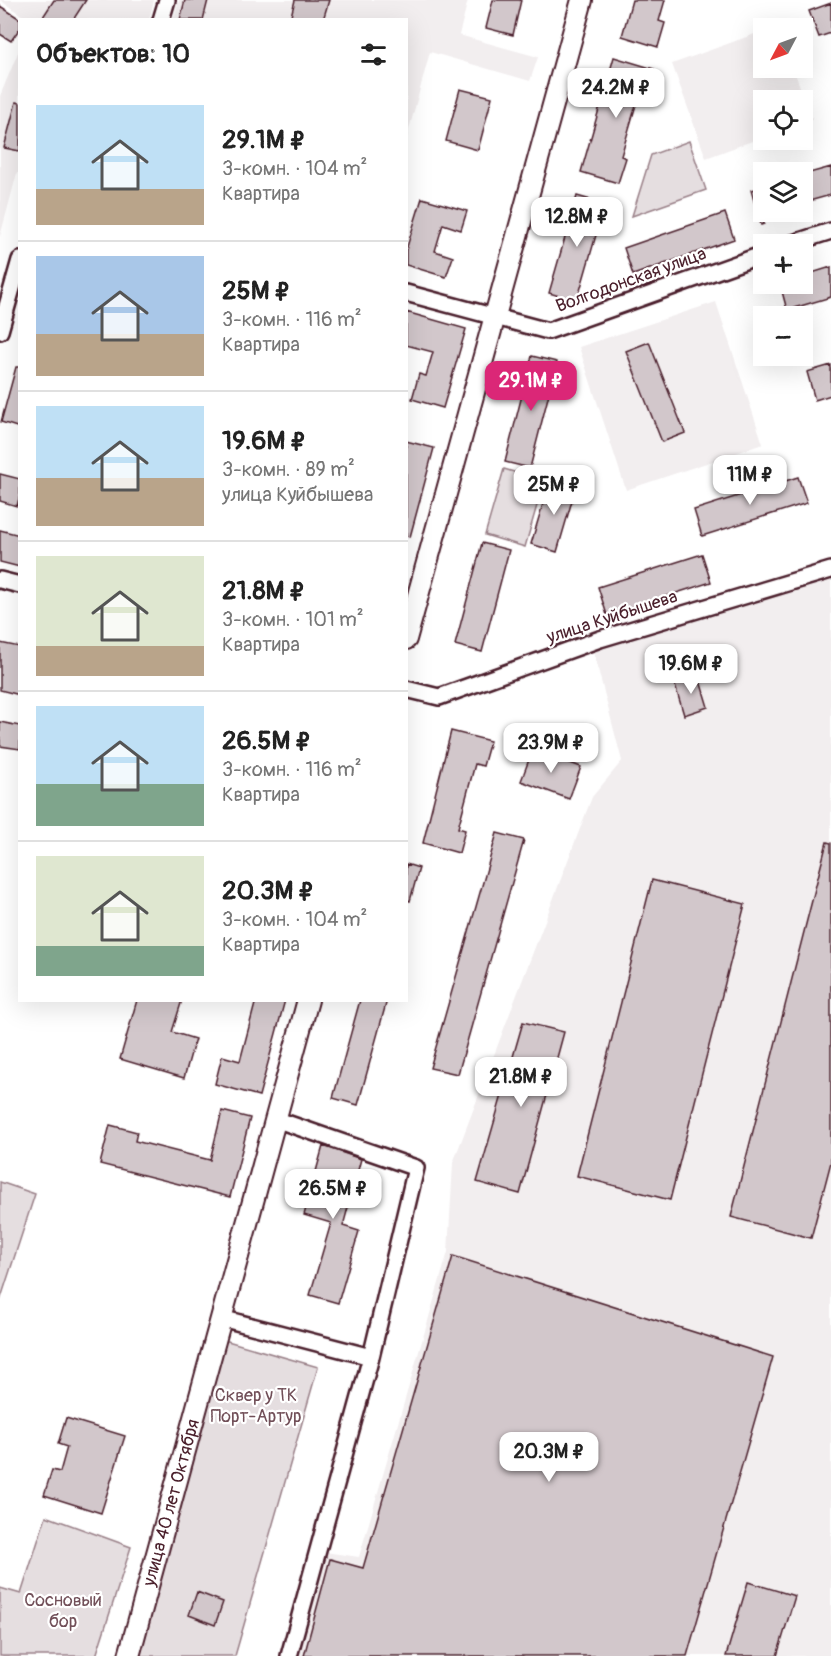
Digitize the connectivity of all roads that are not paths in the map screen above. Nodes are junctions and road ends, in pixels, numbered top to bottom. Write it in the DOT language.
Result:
graph roads {
  1 [pos="167,0"];
  2 [pos="582,0"];
  3 [pos="162,18"];
  4 [pos="831,231"];
  5 [pos="813,237"];
  6 [pos="753,258"];
  7 [pos="18,267"];
  8 [pos="408,294"];
  9 [pos="494,318"];
  10 [pos="0,331"];
  11 [pos="831,570"];
  12 [pos="0,580"];
  13 [pos="18,584"];
  14 [pos="408,632"];
  15 [pos="408,689"];
  16 [pos="307,1002"];
  17 [pos="275,1119"];
  18 [pos="221,1318"];
  19 [pos="371,1357"];
  20 [pos="129,1656"];
  21 [pos="289,1656"];
  1 -- 3 [label="street"];
  2 -- 9 [label="main road"];
  4 -- 5 [label="street"];
  6 -- 9 [label="street, Волгодонская улица"];
  7 -- 10 [label="street"];
  8 -- 9 [label="street, Волгодонская улица"];
  9 -- 14 [label="main road"];
  11 -- 15 [label="street, улица Куйбышева"];
  12 -- 13 [label="street"];
  16 -- 17 [label="main road, улица 40 лет Октября"];
  17 -- 18 [label="main road, улица 40 лет Октября"];
  17 -- 19 [label="street"];
  18 -- 19 [label="street"];
  18 -- 20 [label="main road, улица 40 лет Октября"];
  19 -- 21 [label="street"];
}
